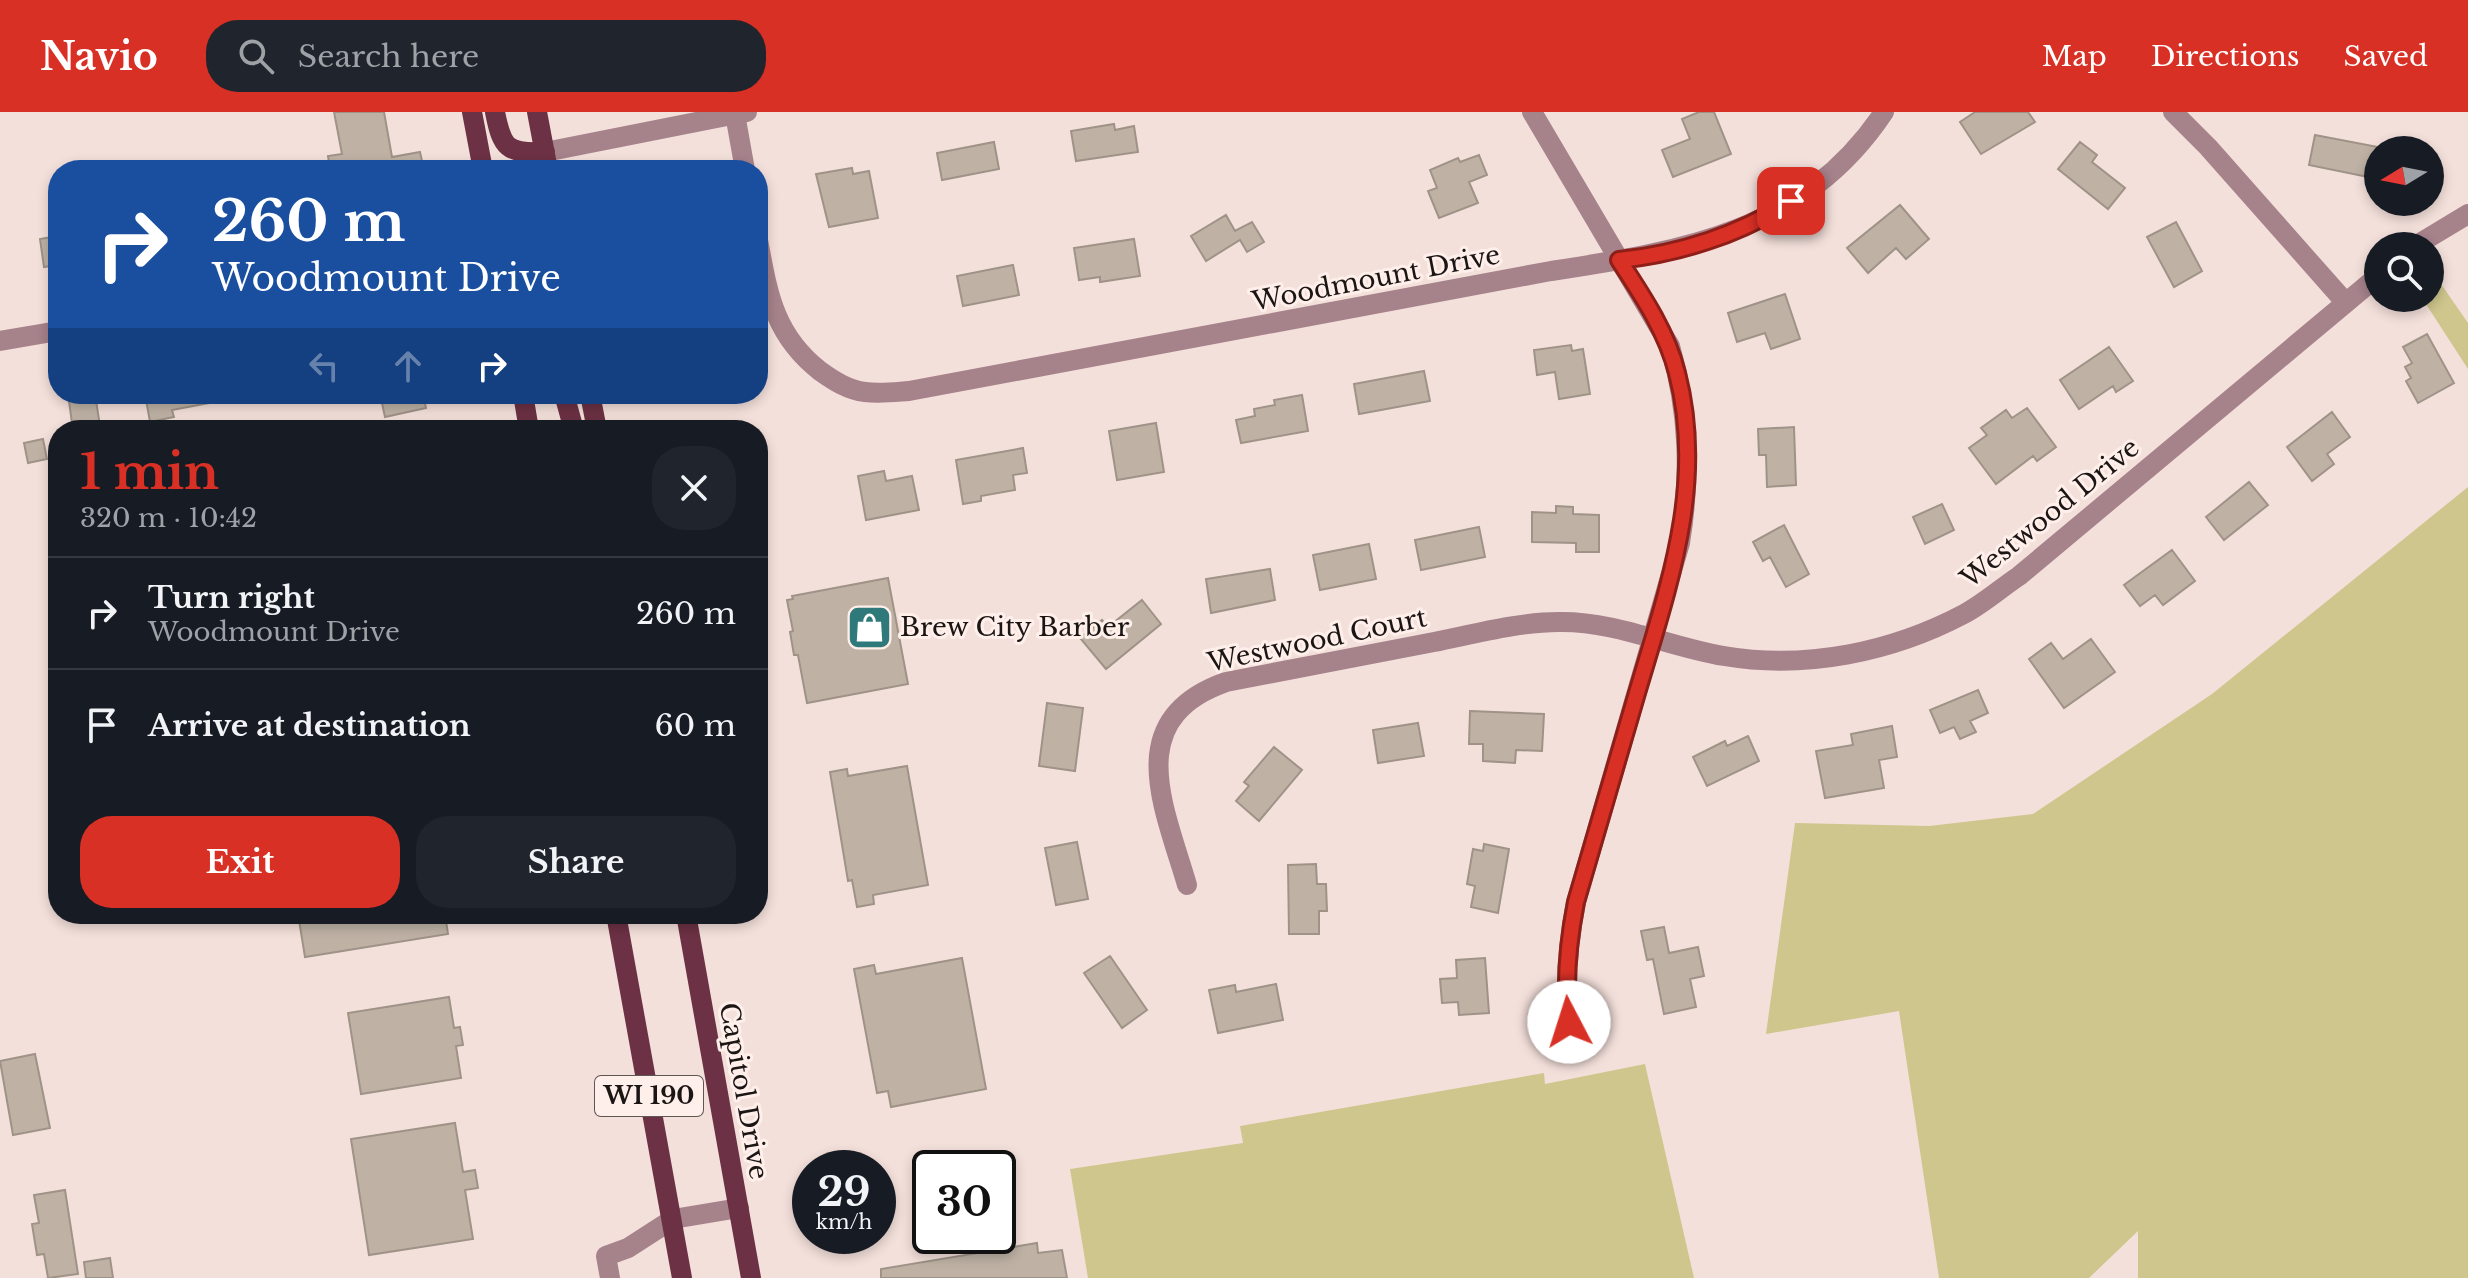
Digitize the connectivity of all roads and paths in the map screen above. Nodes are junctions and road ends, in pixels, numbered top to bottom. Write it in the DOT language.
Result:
graph roads {
  1 [pos="472,112"];
  2 [pos="495,112"];
  3 [pos="537,112"];
  4 [pos="1532,112"];
  5 [pos="1884,112"];
  6 [pos="2173,112"];
  7 [pos="741,113"];
  8 [pos="481,160"];
  9 [pos="544,160"];
  10 [pos="547,160"];
  11 [pos="551,160"];
  12 [pos="744,160"];
  13 [pos="2468,214"];
  14 [pos="2438,232"];
  15 [pos="1619,260"];
  16 [pos="2364,288"];
  17 [pos="768,292"];
  18 [pos="2346,303"];
  19 [pos="48,333"];
  20 [pos="0,341"];
  21 [pos="1653,638"];
  22 [pos="1187,885"];
  23 [pos="618,924"];
  24 [pos="688,924"];
  25 [pos="1569,1022"];
  26 [pos="739,1208"];
  27 [pos="673,1219"];
  28 [pos="610,1278"];
  29 [pos="682,1278"];
  30 [pos="751,1278"];
  1 -- 8 [label="main road"];
  2 -- 9 [label="main road"];
  3 -- 10 [label="main road"];
  4 -- 15 [label="street"];
  5 -- 15 [label="street, Woodmount Drive"];
  6 -- 18 [label="street"];
  7 -- 11 [label="street"];
  7 -- 12 [label="street"];
  13 -- 14 [label="street"];
  15 -- 17 [label="street, Woodmount Drive"];
  15 -- 21 [label="street"];
  16 -- 18 [label="street, Westwood Drive"];
  18 -- 21 [label="street, Westwood Drive"];
  19 -- 20 [label="street"];
  21 -- 22 [label="street, Westwood Court"];
  21 -- 25 [label="street"];
  23 -- 27 [label="main road, WI 190"];
  24 -- 26 [label="main road, Capitol Drive / WI 190"];
  26 -- 27 [label="street"];
  26 -- 30 [label="main road, Capitol Drive / WI 190"];
  27 -- 28 [label="street"];
  27 -- 29 [label="main road, WI 190"];
}
